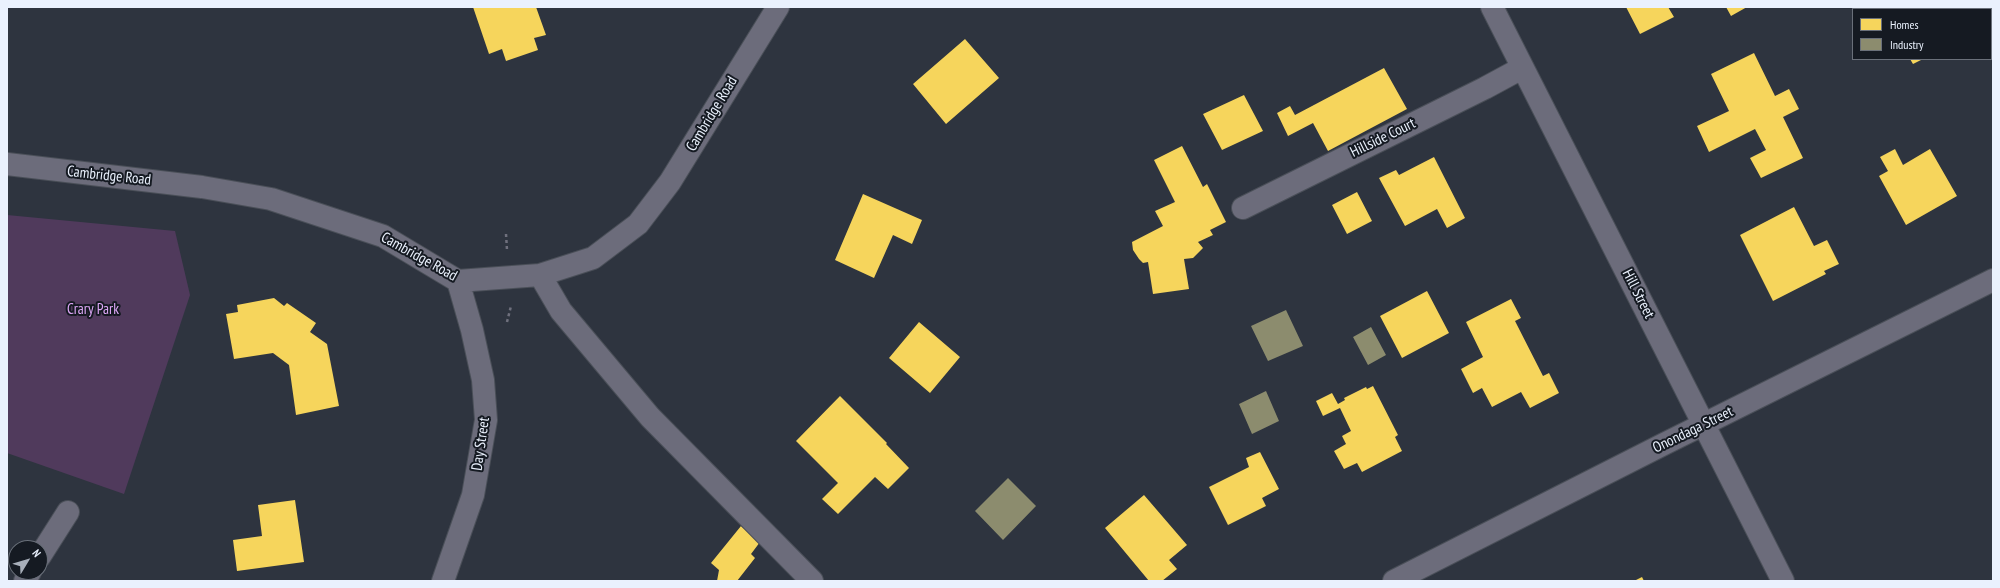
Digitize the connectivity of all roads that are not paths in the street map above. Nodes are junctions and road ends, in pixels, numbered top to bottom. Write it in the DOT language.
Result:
graph roads {
  1 [pos="778,7"];
  2 [pos="1492,7"];
  3 [pos="1522,68"];
  4 [pos="7,164"];
  5 [pos="1242,208"];
  6 [pos="540,275"];
  7 [pos="1993,280"];
  8 [pos="458,281"];
  9 [pos="1704,424"];
  10 [pos="68,512"];
  11 [pos="48,543"];
  12 [pos="443,581"];
  13 [pos="812,581"];
  14 [pos="1394,581"];
  15 [pos="1783,581"];
  1 -- 6 [label="street, Cambridge Road"];
  2 -- 3 [label="street, Hill Street"];
  3 -- 5 [label="street, Hillside Court"];
  3 -- 9 [label="street, Hill Street"];
  4 -- 8 [label="street, Cambridge Road"];
  6 -- 8 [label="street, Cambridge Road"];
  6 -- 13 [label="street"];
  7 -- 9 [label="street, Onondaga Street"];
  8 -- 12 [label="street, Day Street"];
  9 -- 14 [label="street, Onondaga Street"];
  9 -- 15 [label="street, Hill Street"];
  10 -- 11 [label="street"];
}
